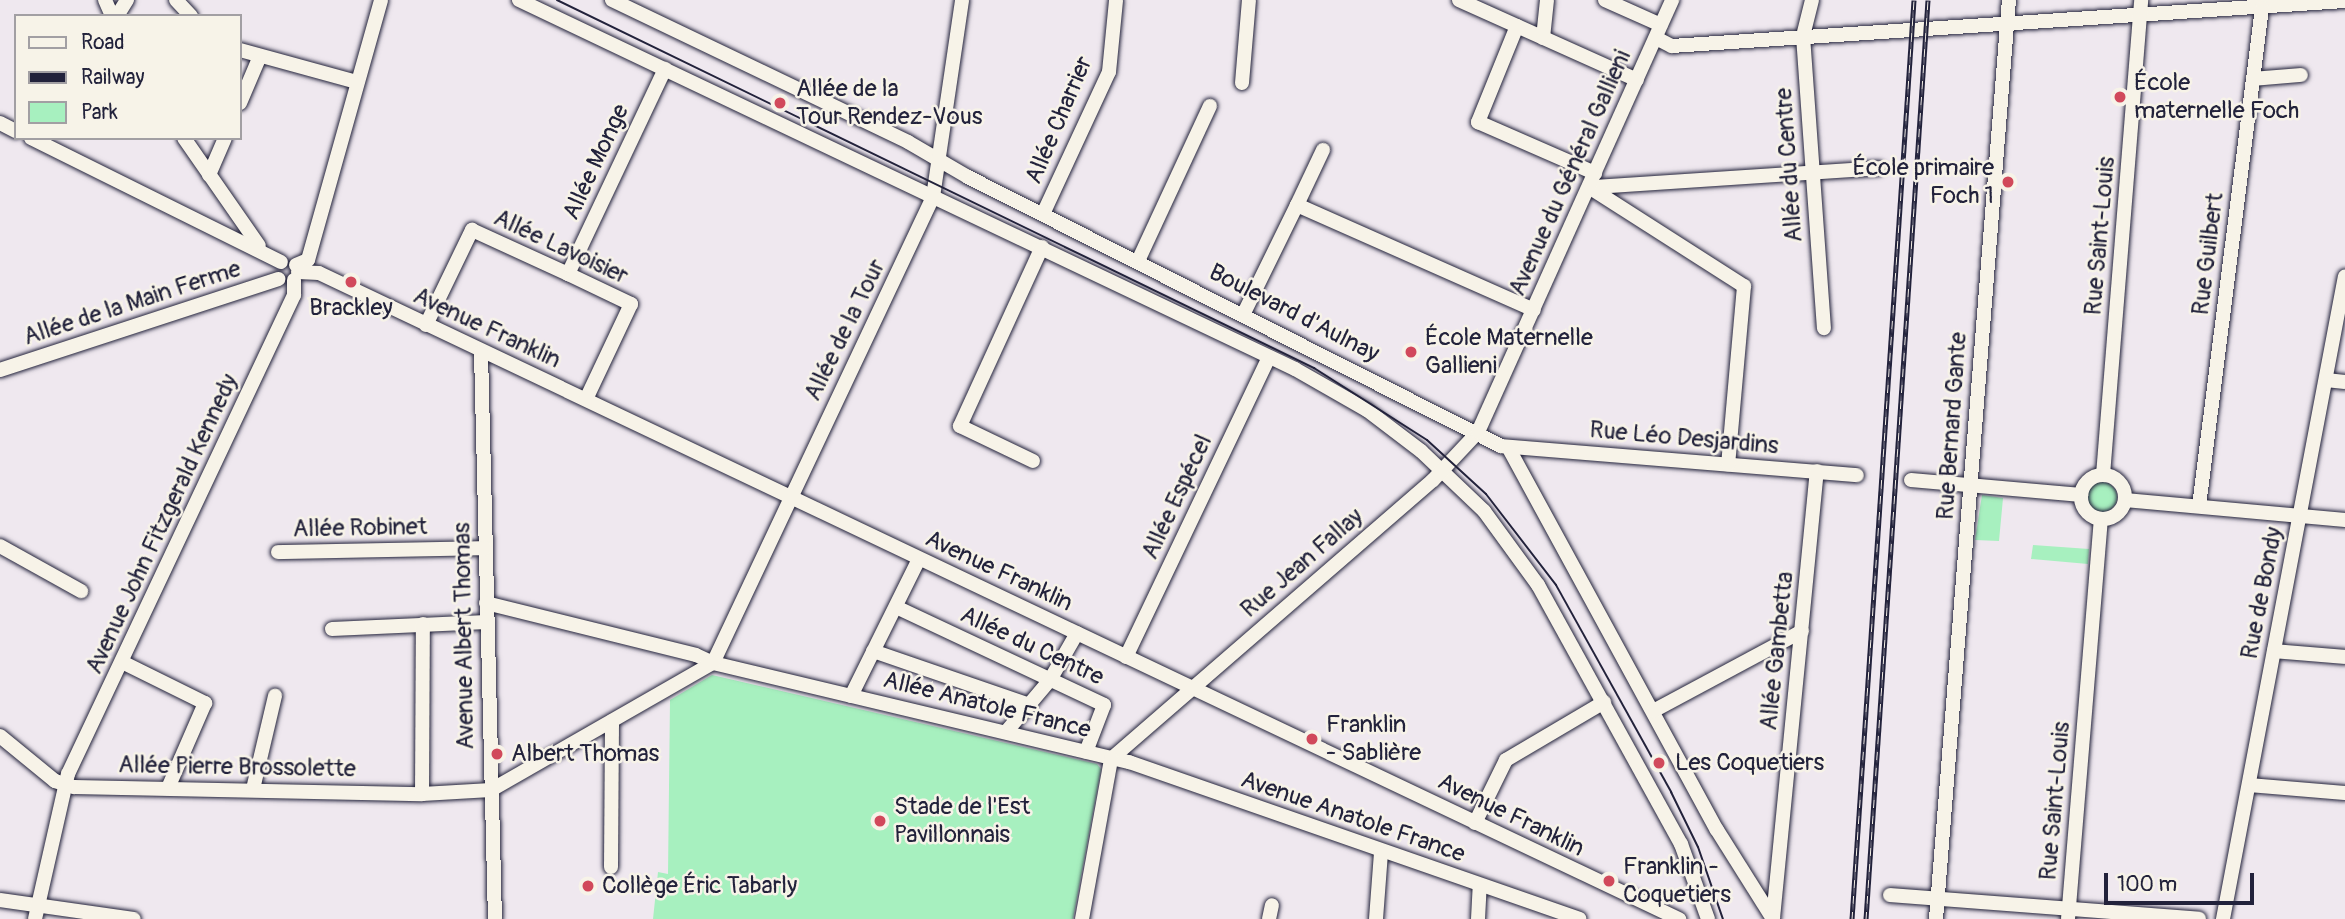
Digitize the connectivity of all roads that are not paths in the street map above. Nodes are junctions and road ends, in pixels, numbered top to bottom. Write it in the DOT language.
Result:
graph roads {
  1 [pos="176,0"];
  2 [pos="381,0"];
  3 [pos="519,0"];
  4 [pos="612,0"];
  5 [pos="962,0"];
  6 [pos="1116,0"];
  7 [pos="1249,0"];
  8 [pos="1459,0"];
  9 [pos="1547,0"];
  10 [pos="1605,0"];
  11 [pos="1672,0"];
  12 [pos="1812,0"];
  13 [pos="2008,0"];
  14 [pos="2141,0"];
  15 [pos="2345,1"];
  16 [pos="2270,5"];
  17 [pos="189,14"];
  18 [pos="2140,16"];
  19 [pos="1517,26"];
  20 [pos="2007,26"];
  21 [pos="1658,32"];
  22 [pos="1803,36"];
  23 [pos="1543,38"];
  24 [pos="242,51"];
  25 [pos="260,56"];
  26 [pos="665,69"];
  27 [pos="2301,75"];
  28 [pos="1637,79"];
  29 [pos="2253,79"];
  30 [pos="358,82"];
  31 [pos="1242,83"];
  32 [pos="242,98"];
  33 [pos="1210,106"];
  34 [pos="35,140"];
  35 [pos="185,140"];
  36 [pos="224,140"];
  37 [pos="1322,150"];
  38 [pos="941,163"];
  39 [pos="1878,168"];
  40 [pos="1812,173"];
  41 [pos="209,175"];
  42 [pos="1592,180"];
  43 [pos="933,197"];
  44 [pos="1297,205"];
  45 [pos="235,213"];
  46 [pos="1042,214"];
  47 [pos="220,230"];
  48 [pos="1042,247"];
  49 [pos="261,250"];
  50 [pos="1138,261"];
  51 [pos="299,269"];
  52 [pos="278,270"];
  53 [pos="568,274"];
  54 [pos="2345,276"];
  55 [pos="1534,310"];
  56 [pos="1244,313"];
  57 [pos="426,325"];
  58 [pos="1824,328"];
  59 [pos="481,352"];
  60 [pos="1269,357"];
  61 [pos="0,370"];
  62 [pos="2326,380"];
  63 [pos="2345,382"];
  64 [pos="586,399"];
  65 [pos="1478,432"];
  66 [pos="1508,447"];
  67 [pos="1033,460"];
  68 [pos="1728,464"];
  69 [pos="1442,470"];
  70 [pos="1817,471"];
  71 [pos="1857,475"];
  72 [pos="2104,475"];
  73 [pos="1911,480"];
  74 [pos="1970,486"];
  75 [pos="2081,495"];
  76 [pos="789,497"];
  77 [pos="2125,500"];
  78 [pos="2199,506"];
  79 [pos="2301,516"];
  80 [pos="2101,519"];
  81 [pos="2345,520"];
  82 [pos="0,546"];
  83 [pos="485,548"];
  84 [pos="278,552"];
  85 [pos="919,559"];
  86 [pos="81,591"];
  87 [pos="486,603"];
  88 [pos="896,607"];
  89 [pos="486,622"];
  90 [pos="423,624"];
  91 [pos="332,629"];
  92 [pos="1802,631"];
  93 [pos="1077,634"];
  94 [pos="873,651"];
  95 [pos="2274,651"];
  96 [pos="1126,657"];
  97 [pos="2345,657"];
  98 [pos="122,662"];
  99 [pos="713,663"];
  100 [pos="1049,680"];
  101 [pos="1191,688"];
  102 [pos="275,696"];
  103 [pos="851,696"];
  104 [pos="1604,702"];
  105 [pos="1030,705"];
  106 [pos="1653,711"];
  107 [pos="612,720"];
  108 [pos="1006,732"];
  109 [pos="0,736"];
  110 [pos="1086,752"];
  111 [pos="1111,760"];
  112 [pos="2249,785"];
  113 [pos="64,786"];
  114 [pos="168,788"];
  115 [pos="253,789"];
  116 [pos="491,790"];
  117 [pos="2345,793"];
  118 [pos="422,794"];
  119 [pos="1475,823"];
  120 [pos="1381,852"];
  121 [pos="611,867"];
  122 [pos="1480,885"];
  123 [pos="1890,895"];
  124 [pos="1938,899"];
  125 [pos="0,900"];
  126 [pos="36,912"];
  127 [pos="2069,914"];
  128 [pos="1773,918"];
  129 [pos="134,919"];
  130 [pos="495,919"];
  131 [pos="1082,919"];
  132 [pos="1376,919"];
  133 [pos="1478,919"];
  134 [pos="1578,919"];
  135 [pos="1679,919"];
  136 [pos="1708,919"];
  137 [pos="1937,919"];
  138 [pos="2199,919"];
  139 [pos="2223,919"];
  1 -- 17 [label="street"];
  2 -- 30 [label="street, Avenue John Fitzgerald Kennedy"];
  3 -- 26 [label="street, Boulevard d'Aulnay"];
  4 -- 38 [label="street, Boulevard d'Aulnay"];
  5 -- 38 [label="street, Allée de la Tour"];
  6 -- 46 [label="street, Allée Charrier"];
  7 -- 31 [label="street"];
  8 -- 19 [label="street"];
  9 -- 23 [label="street"];
  10 -- 21 [label="street"];
  11 -- 21 [label="street, Avenue du Général Gallieni"];
  12 -- 22 [label="street, Allée du Centre"];
  13 -- 20 [label="street, Rue Bernard Gante"];
  14 -- 18 [label="street, Rue Saint-Louis"];
  15 -- 16 [label="street"];
  16 -- 18 [label="street"];
  16 -- 29 [label="street, Rue Guilbert"];
  18 -- 20 [label="street"];
  18 -- 72 [label="street, Rue Saint-Louis"];
  19 -- 23 [label="street"];
  19 -- 42 [label="street"];
  20 -- 22 [label="street"];
  20 -- 74 [label="street, Rue Bernard Gante"];
  21 -- 22 [label="street"];
  21 -- 28 [label="street, Avenue du Général Gallieni"];
  22 -- 40 [label="street, Allée du Centre"];
  23 -- 28 [label="street"];
  24 -- 25 [label="street"];
  25 -- 30 [label="street"];
  25 -- 32 [label="street"];
  26 -- 43 [label="street, Boulevard d'Aulnay"];
  26 -- 53 [label="street, Allée Monge"];
  27 -- 29 [label="street"];
  28 -- 42 [label="street, Avenue du Général Gallieni"];
  29 -- 78 [label="street, Rue Guilbert"];
  30 -- 51 [label="street, Avenue John Fitzgerald Kennedy"];
  33 -- 50 [label="street"];
  34 -- 47 [label="street"];
  35 -- 41 [label="street"];
  36 -- 41 [label="street"];
  37 -- 44 [label="street"];
  38 -- 43 [label="street, Allée de la Tour"];
  38 -- 46 [label="street, Boulevard d'Aulnay"];
  39 -- 40 [label="street"];
  40 -- 42 [label="street"];
  40 -- 58 [label="street, Allée du Centre"];
  41 -- 45 [label="street"];
  42 -- 55 [label="street, Avenue du Général Gallieni"];
  42 -- 68 [label="street"];
  43 -- 48 [label="street, Boulevard d'Aulnay"];
  43 -- 76 [label="street, Allée de la Tour"];
  44 -- 55 [label="street"];
  44 -- 56 [label="street"];
  45 -- 47 [label="street"];
  45 -- 49 [label="street"];
  46 -- 50 [label="street, Boulevard d'Aulnay"];
  47 -- 49 [label="street"];
  48 -- 60 [label="street, Boulevard d'Aulnay"];
  48 -- 67 [label="street"];
  49 -- 52 [label="street"];
  50 -- 56 [label="street, Boulevard d'Aulnay"];
  51 -- 52 [label="street"];
  51 -- 52 [label="street"];
  51 -- 57 [label="street, Avenue Franklin"];
  51 -- 98 [label="street, Avenue John Fitzgerald Kennedy"];
  52 -- 61 [label="street, Allée de la Main Ferme"];
  53 -- 57 [label="street, Allée Lavoisier"];
  53 -- 64 [label="street, Allée Lavoisier"];
  54 -- 62 [label="street, Rue de Bondy"];
  55 -- 65 [label="street, Avenue du Général Gallieni"];
  56 -- 65 [label="street, Boulevard d'Aulnay"];
  57 -- 59 [label="street, Avenue Franklin"];
  59 -- 64 [label="street, Avenue Franklin"];
  59 -- 83 [label="street, Avenue Albert Thomas"];
  60 -- 69 [label="street, Boulevard d'Aulnay"];
  60 -- 96 [label="street, Allée Espécel"];
  62 -- 63 [label="street"];
  62 -- 79 [label="street, Rue de Bondy"];
  64 -- 76 [label="street, Avenue Franklin"];
  65 -- 66 [label="street, Boulevard d'Aulnay"];
  65 -- 69 [label="street, Avenue du Général Gallieni"];
  66 -- 68 [label="street, Rue Léo Desjardins"];
  66 -- 106 [label="street"];
  68 -- 70 [label="street, Rue Léo Desjardins"];
  69 -- 101 [label="street, Rue Jean Fallay"];
  69 -- 104 [label="street, Boulevard d'Aulnay"];
  70 -- 71 [label="street, Rue Léo Desjardins"];
  70 -- 92 [label="street, Allée Gambetta"];
  72 -- 75 [label="street"];
  72 -- 77 [label="street"];
  73 -- 74 [label="street"];
  74 -- 75 [label="street"];
  74 -- 124 [label="street, Rue Bernard Gante"];
  75 -- 80 [label="street"];
  76 -- 85 [label="street, Avenue Franklin"];
  76 -- 99 [label="street, Allée de la Tour"];
  77 -- 78 [label="street"];
  77 -- 80 [label="street"];
  78 -- 79 [label="street"];
  79 -- 81 [label="street"];
  79 -- 95 [label="street, Rue de Bondy"];
  80 -- 127 [label="street, Rue Saint-Louis"];
  82 -- 86 [label="street"];
  83 -- 84 [label="street, Allée Robinet"];
  83 -- 87 [label="street, Avenue Albert Thomas"];
  85 -- 88 [label="street"];
  85 -- 93 [label="street, Avenue Franklin"];
  87 -- 89 [label="street, Avenue Albert Thomas"];
  87 -- 99 [label="street, Allée Anatole France"];
  88 -- 94 [label="street"];
  88 -- 100 [label="street, Allée du Centre"];
  89 -- 90 [label="street"];
  89 -- 116 [label="street, Avenue Albert Thomas"];
  90 -- 91 [label="street"];
  90 -- 118 [label="street"];
  92 -- 106 [label="street"];
  92 -- 128 [label="street, Allée Gambetta"];
  93 -- 96 [label="street, Avenue Franklin"];
  93 -- 100 [label="street"];
  94 -- 103 [label="street"];
  94 -- 105 [label="street"];
  95 -- 97 [label="street"];
  95 -- 112 [label="street, Rue de Bondy"];
  96 -- 101 [label="street, Avenue Franklin"];
  98 -- 113 [label="street, Avenue John Fitzgerald Kennedy"];
  98 -- 114 [label="street"];
  99 -- 103 [label="street, Allée Anatole France"];
  99 -- 107 [label="street"];
  100 -- 105 [label="street"];
  100 -- 110 [label="street, Allée du Centre"];
  101 -- 111 [label="street, Rue Jean Fallay"];
  101 -- 119 [label="street, Avenue Franklin"];
  102 -- 115 [label="street"];
  103 -- 108 [label="street, Allée Anatole France"];
  104 -- 119 [label="street"];
  104 -- 136 [label="street, Boulevard d'Aulnay"];
  105 -- 108 [label="street"];
  106 -- 128 [label="street"];
  107 -- 116 [label="street"];
  107 -- 121 [label="street"];
  108 -- 110 [label="street, Allée Anatole France"];
  109 -- 113 [label="street"];
  110 -- 111 [label="street, Allée Anatole France"];
  111 -- 120 [label="street, Avenue Anatole France"];
  111 -- 131 [label="street"];
  112 -- 117 [label="street"];
  112 -- 139 [label="street, Rue de Bondy"];
  113 -- 114 [label="street, Allée Pierre Brossolette"];
  113 -- 126 [label="street, Avenue John Fitzgerald Kennedy"];
  114 -- 115 [label="street, Allée Pierre Brossolette"];
  115 -- 118 [label="street, Allée Pierre Brossolette"];
  116 -- 118 [label="street, Allée Pierre Brossolette"];
  116 -- 130 [label="street, Avenue Albert Thomas"];
  119 -- 135 [label="street, Avenue Franklin"];
  120 -- 122 [label="street, Avenue Anatole France"];
  120 -- 132 [label="street"];
  122 -- 133 [label="street"];
  122 -- 134 [label="street, Avenue Anatole France"];
  123 -- 124 [label="street"];
  124 -- 127 [label="street"];
  124 -- 137 [label="street, Rue Bernard Gante"];
  125 -- 126 [label="street"];
  126 -- 129 [label="street"];
  127 -- 138 [label="street"];
}
